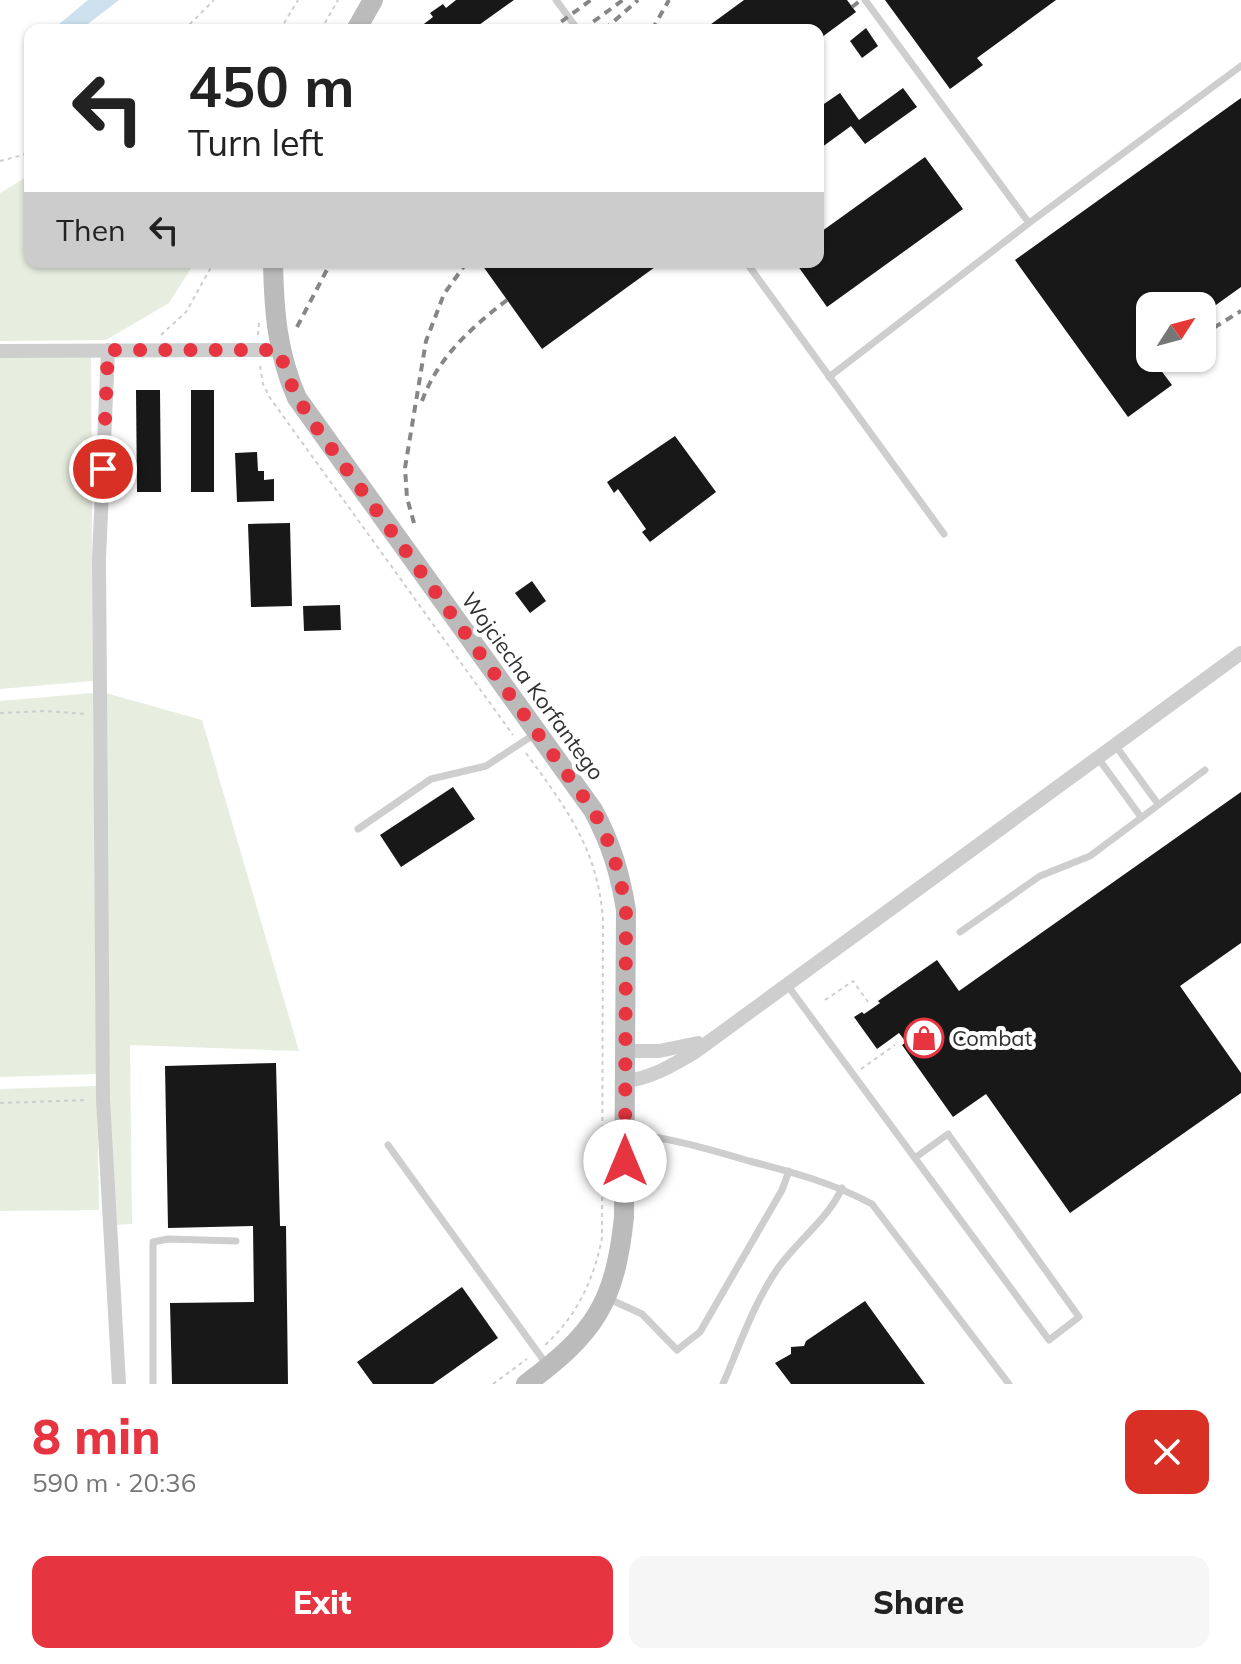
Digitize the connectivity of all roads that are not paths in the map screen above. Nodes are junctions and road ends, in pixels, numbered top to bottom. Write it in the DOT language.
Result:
graph roads {
  1 [pos="373,0"];
  2 [pos="556,0"];
  3 [pos="865,0"];
  4 [pos="359,24"];
  5 [pos="574,24"];
  6 [pos="1241,66"];
  7 [pos="1029,223"];
  8 [pos="273,268"];
  9 [pos="750,268"];
  10 [pos="108,350"];
  11 [pos="279,350"];
  12 [pos="0,351"];
  13 [pos="829,377"];
  14 [pos="944,534"];
  15 [pos="1241,653"];
  16 [pos="528,739"];
  17 [pos="1115,745"];
  18 [pos="1098,758"];
  19 [pos="1205,770"];
  20 [pos="1158,804"];
  21 [pos="1141,817"];
  22 [pos="358,829"];
  23 [pos="960,932"];
  24 [pos="788,986"];
  25 [pos="717,1035"];
  26 [pos="624,1051"];
  27 [pos="624,1081"];
  28 [pos="625,1132"];
  29 [pos="388,1145"];
  30 [pos="916,1157"];
  31 [pos="789,1171"];
  32 [pos="842,1188"];
  33 [pos="236,1241"];
  34 [pos="607,1298"];
  35 [pos="543,1359"];
  36 [pos="528,1383"];
  37 [pos="119,1384"];
  38 [pos="153,1384"];
  39 [pos="723,1384"];
  40 [pos="1009,1384"];
  1 -- 4 [label="street"];
  2 -- 5 [label="lane"];
  3 -- 7 [label="lane"];
  6 -- 7 [label="lane"];
  7 -- 13 [label="lane"];
  8 -- 11 [label="street, Wojciecha Korfantego"];
  9 -- 13 [label="lane"];
  10 -- 11 [label="street"];
  10 -- 12 [label="street"];
  10 -- 37 [label="street"];
  11 -- 16 [label="street, Wojciecha Korfantego"];
  13 -- 14 [label="lane"];
  15 -- 17 [label="street"];
  16 -- 22 [label="lane"];
  16 -- 26 [label="street, Wojciecha Korfantego"];
  17 -- 18 [label="street"];
  17 -- 20 [label="lane"];
  18 -- 21 [label="lane"];
  18 -- 24 [label="street"];
  19 -- 20 [label="lane"];
  20 -- 21 [label="lane"];
  21 -- 23 [label="lane"];
  24 -- 25 [label="street"];
  24 -- 30 [label="lane"];
  25 -- 26 [label="street"];
  25 -- 27 [label="street"];
  26 -- 27 [label="street, Wojciecha Korfantego"];
  27 -- 28 [label="street, Wojciecha Korfantego"];
  28 -- 31 [label="lane"];
  28 -- 34 [label="street, Wojciecha Korfantego"];
  29 -- 35 [label="lane"];
  30 -- 30 [label="lane"];
  31 -- 32 [label="lane"];
  31 -- 34 [label="lane"];
  32 -- 39 [label="lane"];
  32 -- 40 [label="lane"];
  33 -- 38 [label="lane"];
  34 -- 35 [label="street, Wojciecha Korfantego"];
  35 -- 36 [label="street, Wojciecha Korfantego"];
}
